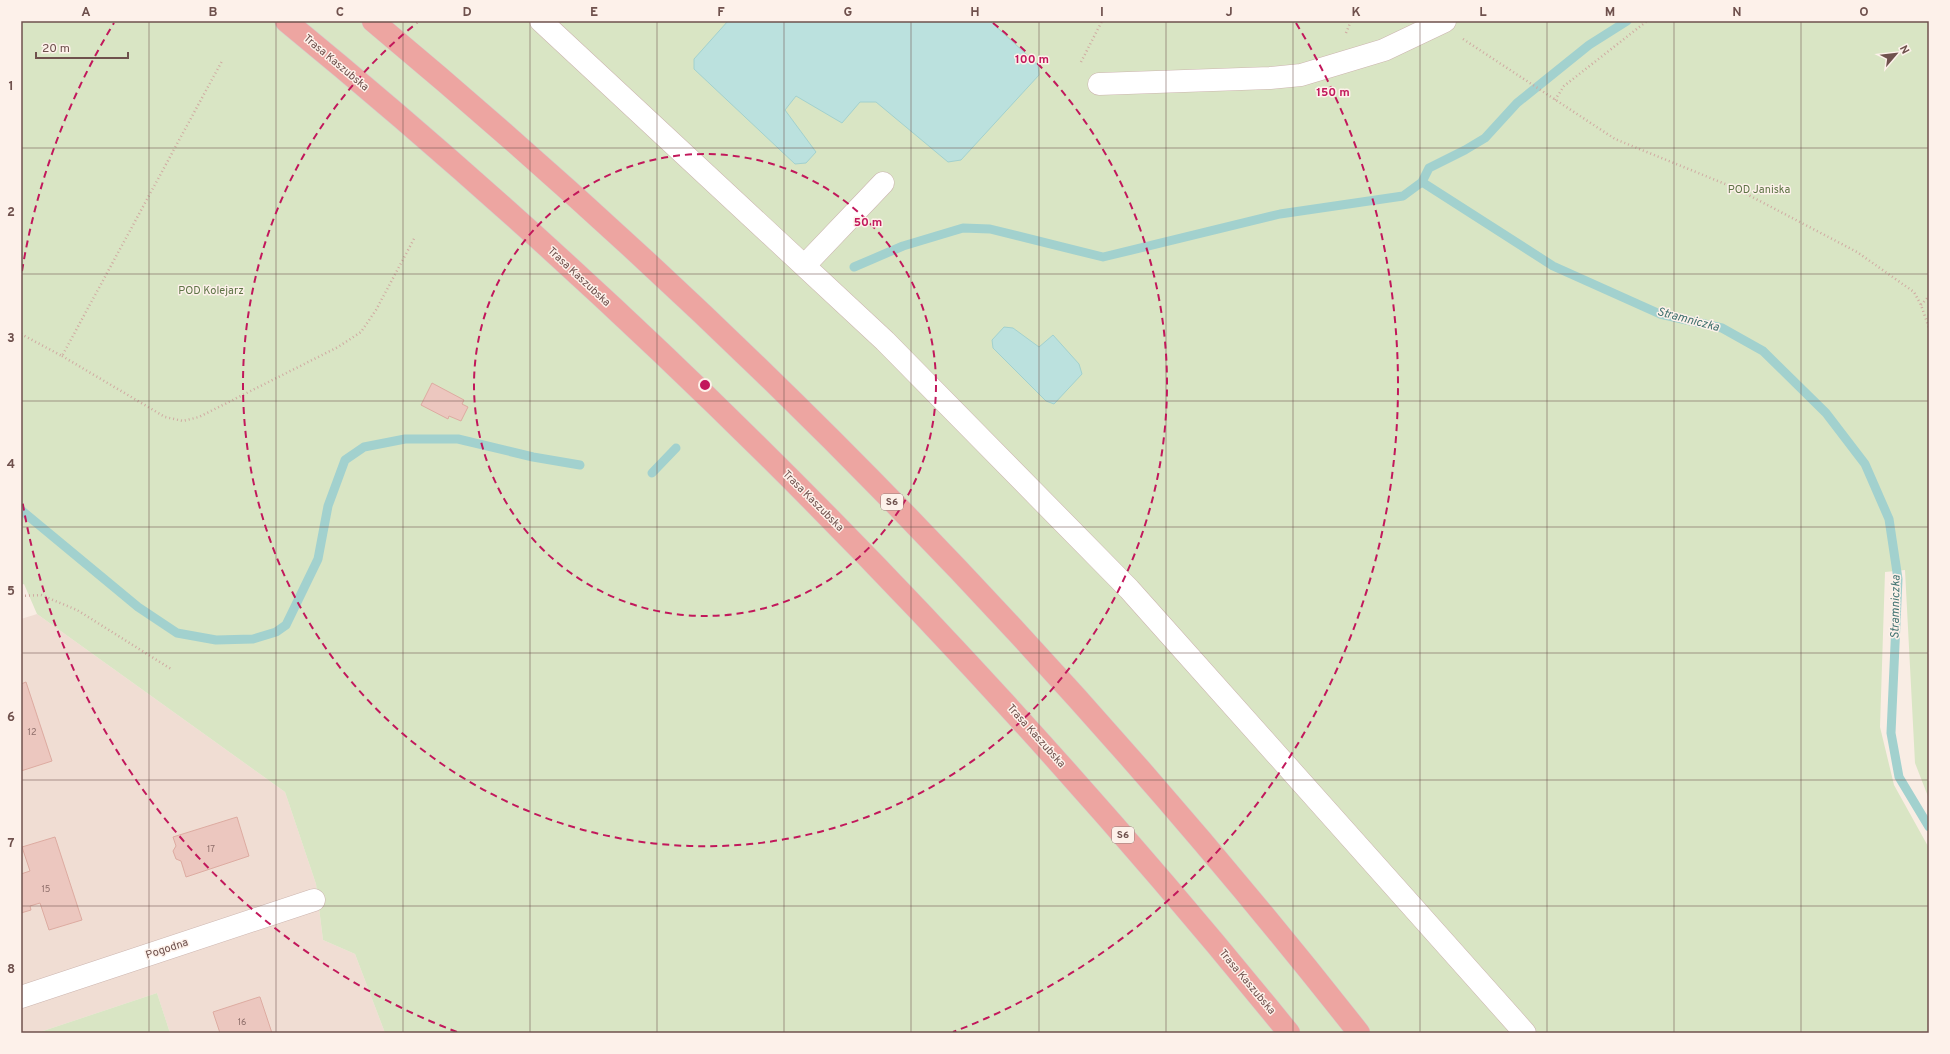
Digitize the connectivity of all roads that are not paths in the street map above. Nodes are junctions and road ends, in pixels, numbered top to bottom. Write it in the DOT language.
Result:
graph roads {
  1 [pos="286,21"];
  2 [pos="373,21"];
  3 [pos="541,21"];
  4 [pos="1444,22"];
  5 [pos="1099,84"];
  6 [pos="883,183"];
  7 [pos="805,265"];
  8 [pos="314,900"];
  9 [pos="21,997"];
  10 [pos="1289,1033"];
  11 [pos="1359,1033"];
  12 [pos="1525,1033"];
  1 -- 10 [label="highway, Trasa Kaszubska / S6"];
  2 -- 11 [label="highway, S6"];
  3 -- 7 [label="street"];
  4 -- 5 [label="street"];
  6 -- 7 [label="street"];
  7 -- 12 [label="street"];
  8 -- 9 [label="street, Pogodna"];
}
